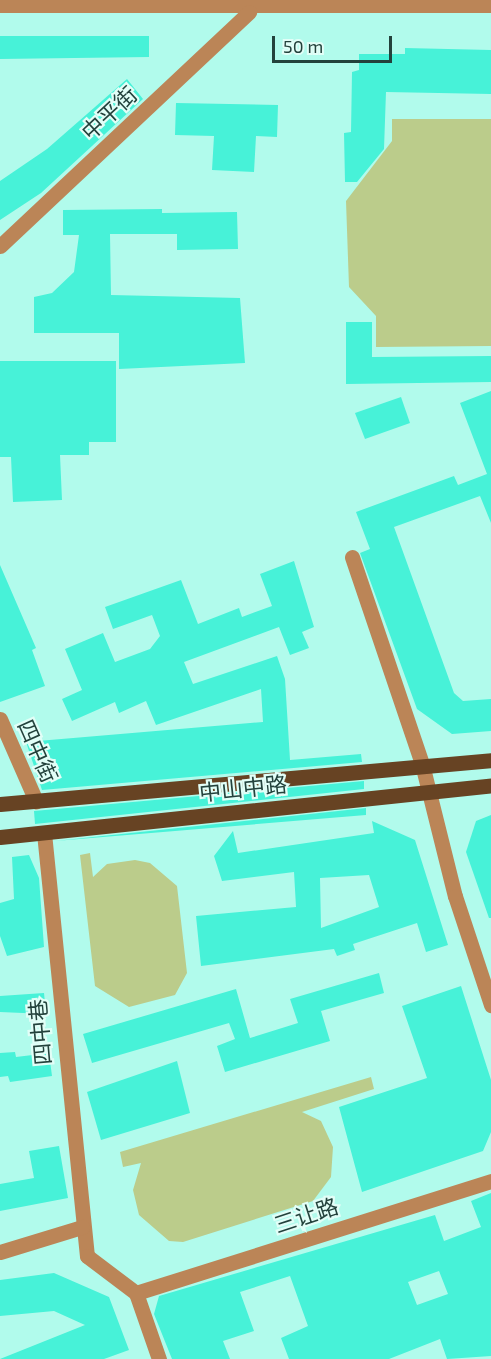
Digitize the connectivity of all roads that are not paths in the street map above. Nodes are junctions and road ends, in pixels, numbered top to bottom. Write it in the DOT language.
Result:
graph roads {
  1 [pos="315,1"];
  2 [pos="0,5"];
  3 [pos="491,5"];
  4 [pos="249,12"];
  5 [pos="0,14"];
  6 [pos="491,14"];
  7 [pos="0,246"];
  8 [pos="352,557"];
  9 [pos="0,719"];
  10 [pos="491,760"];
  11 [pos="422,764"];
  12 [pos="491,785"];
  13 [pos="428,789"];
  14 [pos="36,801"];
  15 [pos="0,804"];
  16 [pos="44,833"];
  17 [pos="0,837"];
  18 [pos="491,1005"];
  19 [pos="491,1180"];
  20 [pos="82,1227"];
  21 [pos="0,1252"];
  22 [pos="136,1293"];
  23 [pos="159,1359"];
  1 -- 2 [label="street"];
  1 -- 3 [label="street"];
  4 -- 5 [label="street"];
  4 -- 6 [label="street"];
  4 -- 7 [label="street, 中平街"];
  8 -- 11 [label="street"];
  9 -- 14 [label="street, 四中街"];
  10 -- 11 [label="main road, 中山中路"];
  11 -- 13 [label="street"];
  11 -- 14 [label="main road, 中山中路"];
  12 -- 13 [label="main road, 中山中路"];
  13 -- 16 [label="main road, 中山中路"];
  13 -- 18 [label="street"];
  14 -- 15 [label="main road, 中山中路"];
  16 -- 17 [label="main road, 中山中路"];
  16 -- 20 [label="street, 四中巷"];
  19 -- 22 [label="street, 三让路"];
  20 -- 21 [label="street"];
  20 -- 22 [label="street, 四中巷"];
  22 -- 23 [label="street"];
}
